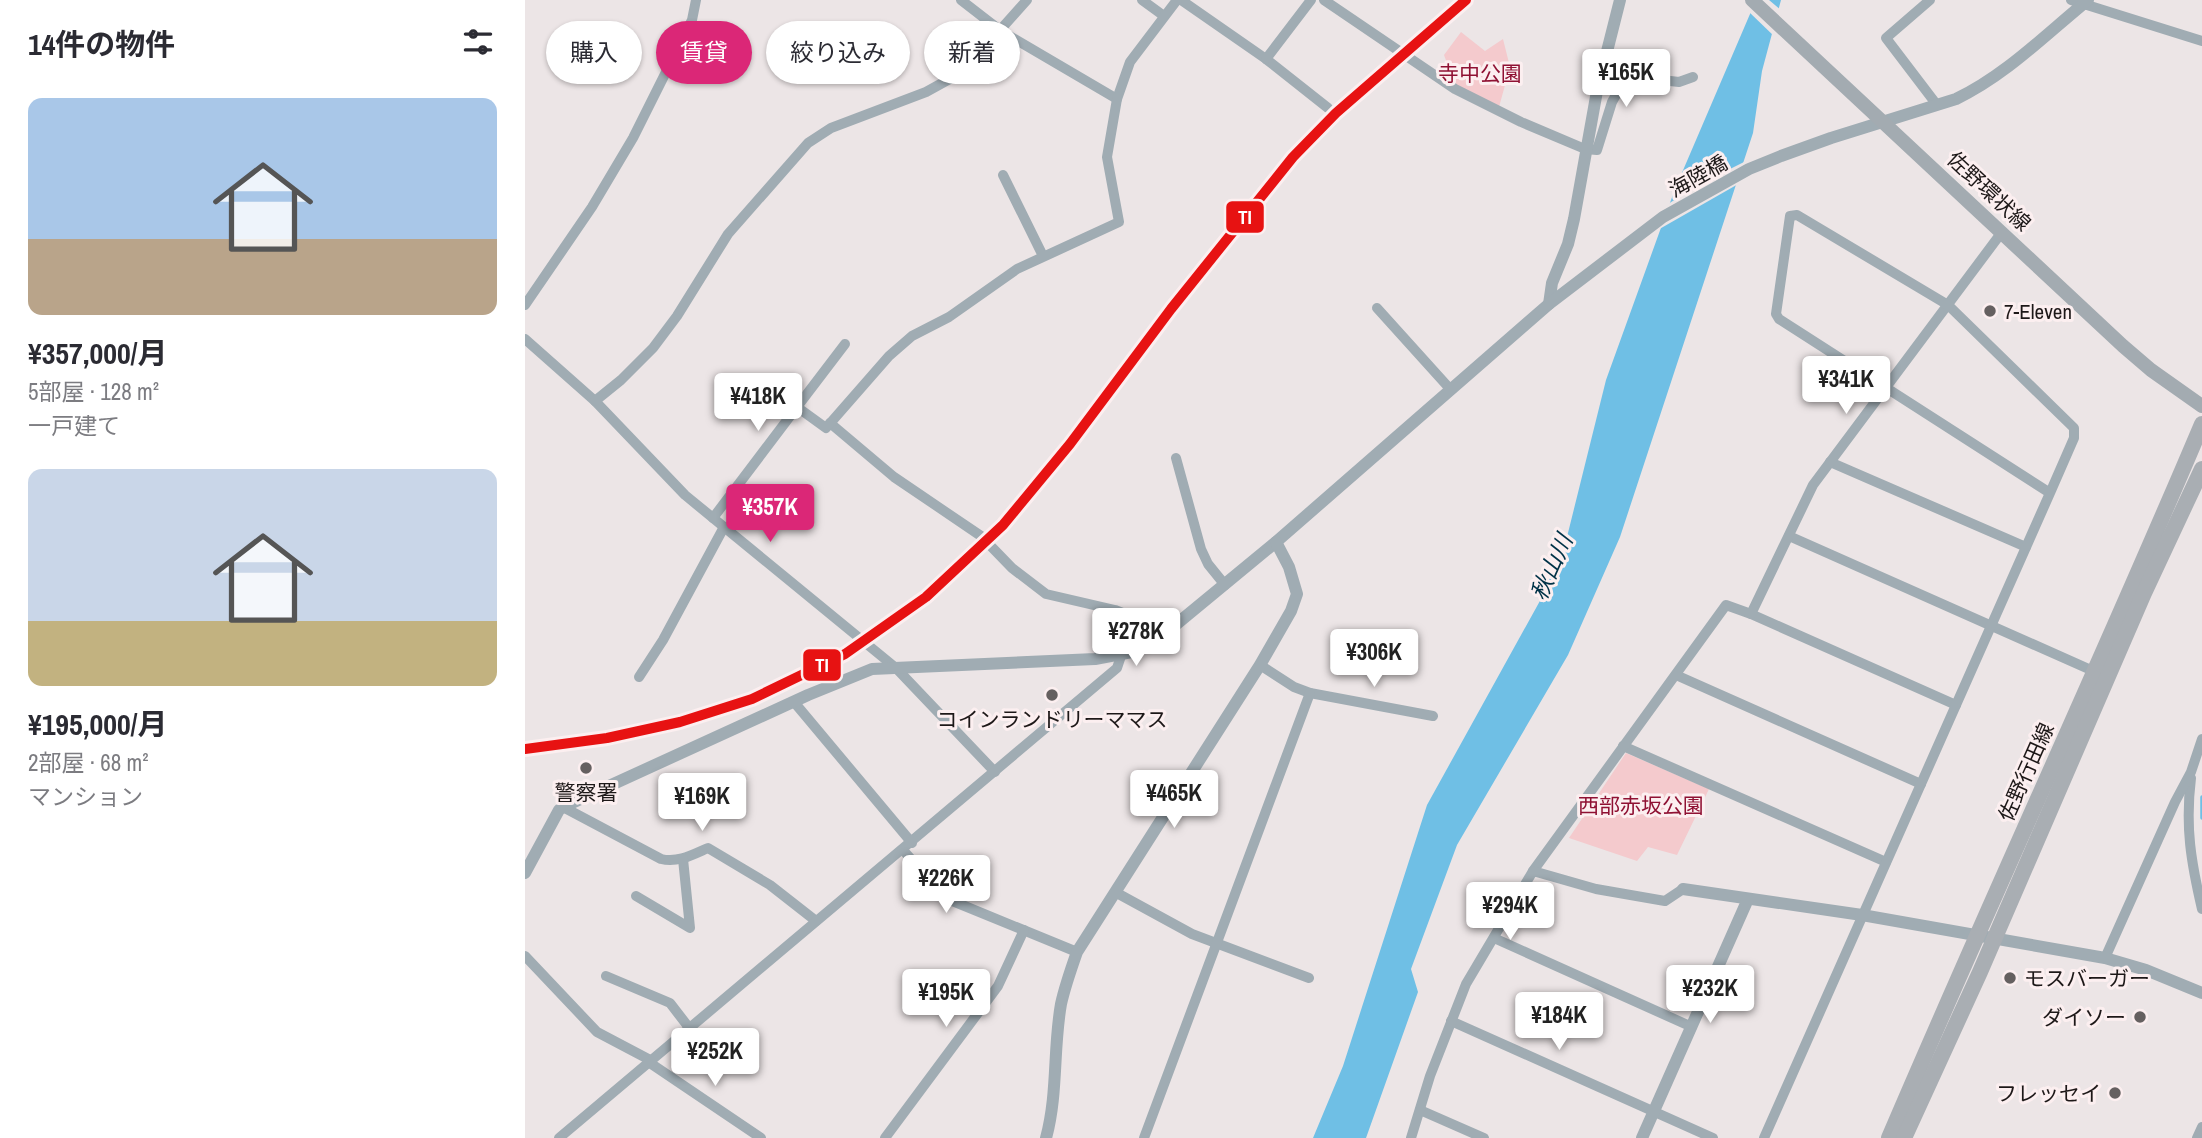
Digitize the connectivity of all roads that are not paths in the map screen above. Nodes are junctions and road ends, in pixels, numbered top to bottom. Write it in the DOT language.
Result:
graph roads {
  1 [pos="697,0"];
  2 [pos="961,0"];
  3 [pos="1027,0"];
  4 [pos="1142,0"];
  5 [pos="1179,0"];
  6 [pos="1311,0"];
  7 [pos="1324,0"];
  8 [pos="1620,0"];
  9 [pos="1752,0"];
  10 [pos="1930,0"];
  11 [pos="2081,1"];
  12 [pos="1164,16"];
  13 [pos="987,21"];
  14 [pos="1009,21"];
  15 [pos="2202,41"];
  16 [pos="1020,43"];
  17 [pos="1266,59"];
  18 [pos="1692,78"];
  19 [pos="940,84"];
  20 [pos="1117,99"];
  21 [pos="1937,105"];
  22 [pos="1328,108"];
  23 [pos="1883,122"];
  24 [pos="1585,149"];
  25 [pos="1003,175"];
  26 [pos="2002,232"];
  27 [pos="1043,256"];
  28 [pos="1549,304"];
  29 [pos="525,305"];
  30 [pos="1948,305"];
  31 [pos="1377,308"];
  32 [pos="525,339"];
  33 [pos="845,344"];
  34 [pos="1886,388"];
  35 [pos="1451,390"];
  36 [pos="595,401"];
  37 [pos="2202,406"];
  38 [pos="797,407"];
  39 [pos="831,423"];
  40 [pos="2202,424"];
  41 [pos="1176,458"];
  42 [pos="1830,462"];
  43 [pos="2202,469"];
  44 [pos="2050,493"];
  45 [pos="713,518"];
  46 [pos="724,527"];
  47 [pos="1789,536"];
  48 [pos="1276,542"];
  49 [pos="2026,547"];
  50 [pos="1225,585"];
  51 [pos="1751,614"];
  52 [pos="1991,625"];
  53 [pos="1162,636"];
  54 [pos="1121,656"];
  55 [pos="1259,665"];
  56 [pos="896,668"];
  57 [pos="1676,674"];
  58 [pos="2101,674"];
  59 [pos="639,677"];
  60 [pos="1310,693"];
  61 [pos="794,702"];
  62 [pos="1956,705"];
  63 [pos="1433,716"];
  64 [pos="2202,739"];
  65 [pos="1623,746"];
  66 [pos="995,772"];
  67 [pos="2192,772"];
  68 [pos="1921,784"];
  69 [pos="563,807"];
  70 [pos="908,846"];
  71 [pos="683,859"];
  72 [pos="1886,862"];
  73 [pos="1533,871"];
  74 [pos="525,873"];
  75 [pos="1683,889"];
  76 [pos="1115,892"];
  77 [pos="636,897"];
  78 [pos="1748,899"];
  79 [pos="2202,909"];
  80 [pos="1863,915"];
  81 [pos="816,921"];
  82 [pos="1024,930"];
  83 [pos="1976,935"];
  84 [pos="1494,938"];
  85 [pos="1994,938"];
  86 [pos="1216,942"];
  87 [pos="1077,952"];
  88 [pos="525,956"];
  89 [pos="2105,958"];
  90 [pos="606,976"];
  91 [pos="1309,978"];
  92 [pos="2202,993"];
  93 [pos="1451,1021"];
  94 [pos="1692,1027"];
  95 [pos="690,1029"];
  96 [pos="651,1062"];
  97 [pos="1420,1110"];
  98 [pos="1654,1112"];
  99 [pos="2202,1127"];
  100 [pos="747,1134"];
  101 [pos="1895,1137"];
  102 [pos="559,1138"];
  103 [pos="761,1138"];
  104 [pos="885,1138"];
  105 [pos="1046,1138"];
  106 [pos="1144,1138"];
  107 [pos="1411,1138"];
  108 [pos="1484,1138"];
  109 [pos="1642,1138"];
  110 [pos="1713,1138"];
  111 [pos="1764,1138"];
  112 [pos="2197,1138"];
  1 -- 29 [label="street"];
  2 -- 13 [label="street"];
  3 -- 14 [label="street"];
  4 -- 12 [label="street"];
  5 -- 12 [label="street"];
  5 -- 17 [label="street"];
  6 -- 17 [label="street"];
  7 -- 24 [label="street"];
  8 -- 24 [label="street"];
  9 -- 23 [label="main road, 佐野環状線"];
  10 -- 21 [label="street"];
  11 -- 15 [label="street"];
  11 -- 21 [label="street, 海陸橋"];
  12 -- 20 [label="street"];
  16 -- 20 [label="street"];
  17 -- 22 [label="street"];
  18 -- 24 [label="street"];
  19 -- 36 [label="street"];
  20 -- 27 [label="street"];
  21 -- 23 [label="street, 海陸橋"];
  23 -- 26 [label="main road, 佐野環状線"];
  23 -- 28 [label="street, 海陸橋"];
  24 -- 28 [label="street"];
  25 -- 27 [label="street"];
  26 -- 30 [label="street"];
  26 -- 37 [label="main road, 佐野環状線"];
  27 -- 39 [label="street"];
  28 -- 35 [label="street, 海陸橋"];
  30 -- 34 [label="street"];
  30 -- 34 [label="street"];
  30 -- 44 [label="street"];
  31 -- 35 [label="street"];
  32 -- 36 [label="street"];
  33 -- 38 [label="street"];
  34 -- 42 [label="street"];
  34 -- 44 [label="street"];
  35 -- 48 [label="street, 海陸橋"];
  36 -- 45 [label="street"];
  38 -- 39 [label="street"];
  38 -- 45 [label="street"];
  39 -- 53 [label="street"];
  40 -- 58 [label="main road, 佐野行田線"];
  41 -- 50 [label="street"];
  42 -- 47 [label="street"];
  42 -- 49 [label="street"];
  43 -- 58 [label="main road, 佐野行田線"];
  44 -- 49 [label="street"];
  45 -- 46 [label="street"];
  46 -- 56 [label="street"];
  46 -- 59 [label="street"];
  47 -- 51 [label="street"];
  47 -- 52 [label="street"];
  48 -- 50 [label="street, 海陸橋"];
  48 -- 55 [label="street"];
  49 -- 52 [label="street"];
  50 -- 53 [label="street, 海陸橋"];
  51 -- 57 [label="street"];
  51 -- 62 [label="street"];
  52 -- 58 [label="street"];
  52 -- 62 [label="street"];
  53 -- 54 [label="street, 海陸橋"];
  54 -- 56 [label="street, 海陸橋"];
  54 -- 66 [label="street"];
  55 -- 60 [label="street"];
  55 -- 76 [label="street"];
  56 -- 61 [label="street, 海陸橋"];
  56 -- 66 [label="street"];
  57 -- 65 [label="street"];
  57 -- 68 [label="street"];
  58 -- 83 [label="main road, 佐野行田線"];
  58 -- 85 [label="main road, 佐野行田線"];
  60 -- 63 [label="street"];
  60 -- 86 [label="street"];
  61 -- 69 [label="street, 海陸橋"];
  61 -- 70 [label="street"];
  62 -- 68 [label="street"];
  64 -- 67 [label="street"];
  65 -- 72 [label="street"];
  65 -- 73 [label="street"];
  66 -- 70 [label="street"];
  67 -- 79 [label="street"];
  67 -- 89 [label="street"];
  68 -- 72 [label="street"];
  69 -- 71 [label="street"];
  69 -- 74 [label="street"];
  70 -- 81 [label="street"];
  70 -- 82 [label="street"];
  71 -- 77 [label="street"];
  71 -- 81 [label="street"];
  72 -- 80 [label="street"];
  73 -- 75 [label="street"];
  73 -- 84 [label="street"];
  75 -- 78 [label="street"];
  76 -- 86 [label="street"];
  76 -- 87 [label="street"];
  78 -- 80 [label="street"];
  78 -- 94 [label="street"];
  80 -- 83 [label="street"];
  80 -- 111 [label="street"];
  81 -- 95 [label="street"];
  82 -- 87 [label="street"];
  82 -- 104 [label="street"];
  83 -- 85 [label="street"];
  83 -- 101 [label="main road, 佐野行田線"];
  84 -- 93 [label="street"];
  84 -- 94 [label="street"];
  85 -- 89 [label="street"];
  85 -- 101 [label="main road, 佐野行田線"];
  86 -- 91 [label="street"];
  86 -- 106 [label="street"];
  87 -- 105 [label="street"];
  88 -- 96 [label="street"];
  89 -- 92 [label="street"];
  90 -- 95 [label="street"];
  93 -- 97 [label="street"];
  93 -- 98 [label="street"];
  94 -- 98 [label="street"];
  95 -- 96 [label="street"];
  96 -- 100 [label="street"];
  96 -- 102 [label="street"];
  97 -- 107 [label="street"];
  97 -- 108 [label="street"];
  98 -- 109 [label="street"];
  98 -- 110 [label="street"];
  99 -- 112 [label="street"];
  100 -- 103 [label="street"];
}
